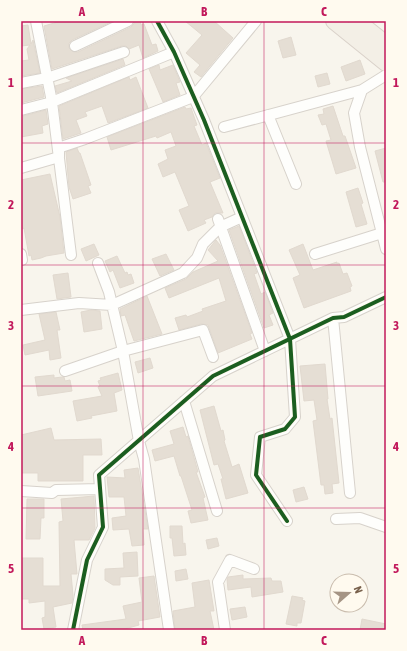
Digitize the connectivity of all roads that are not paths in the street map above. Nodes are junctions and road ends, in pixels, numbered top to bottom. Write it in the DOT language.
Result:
graph roads {
  1 [pos="36,21"];
  2 [pos="128,21"];
  3 [pos="157,21"];
  4 [pos="256,21"];
  5 [pos="334,21"];
  6 [pos="361,25"];
  7 [pos="386,44"];
  8 [pos="75,46"];
  9 [pos="124,52"];
  10 [pos="174,52"];
  11 [pos="386,63"];
  12 [pos="386,75"];
  13 [pos="47,78"];
  14 [pos="21,83"];
  15 [pos="362,90"];
  16 [pos="193,97"];
  17 [pos="52,102"];
  18 [pos="21,110"];
  19 [pos="268,115"];
  20 [pos="224,127"];
  21 [pos="59,157"];
  22 [pos="21,168"];
  23 [pos="296,184"];
  24 [pos="242,217"];
  25 [pos="219,223"];
  26 [pos="382,233"];
  27 [pos="386,249"];
  28 [pos="315,254"];
  29 [pos="71,255"];
  30 [pos="98,263"];
  31 [pos="386,297"];
  32 [pos="112,305"];
  33 [pos="21,310"];
  34 [pos="333,318"];
  35 [pos="290,339"];
  36 [pos="122,351"];
  37 [pos="264,351"];
  38 [pos="213,357"];
  39 [pos="65,371"];
  40 [pos="184,401"];
  41 [pos="139,440"];
  42 [pos="100,489"];
  43 [pos="21,490"];
  44 [pos="350,493"];
  45 [pos="218,511"];
  46 [pos="336,518"];
  47 [pos="287,521"];
  48 [pos="386,527"];
  49 [pos="254,569"];
  50 [pos="73,630"];
  51 [pos="169,630"];
  52 [pos="225,630"];
  1 -- 13 [label="street"];
  2 -- 8 [label="street"];
  3 -- 10 [label="street"];
  4 -- 16 [label="street"];
  5 -- 6 [label="main road"];
  6 -- 7 [label="main road"];
  6 -- 11 [label="main road"];
  9 -- 13 [label="street"];
  10 -- 16 [label="street"];
  10 -- 17 [label="street"];
  12 -- 15 [label="street"];
  13 -- 14 [label="street"];
  13 -- 17 [label="street"];
  15 -- 19 [label="street"];
  15 -- 26 [label="street"];
  16 -- 21 [label="street"];
  16 -- 24 [label="street"];
  17 -- 18 [label="street"];
  17 -- 21 [label="street"];
  19 -- 20 [label="street"];
  19 -- 23 [label="street"];
  21 -- 22 [label="street"];
  21 -- 29 [label="street"];
  24 -- 25 [label="street"];
  24 -- 35 [label="street"];
  25 -- 32 [label="street"];
  25 -- 37 [label="street"];
  26 -- 27 [label="street"];
  26 -- 28 [label="street"];
  30 -- 32 [label="street"];
  31 -- 34 [label="street"];
  32 -- 33 [label="street"];
  32 -- 36 [label="street"];
  34 -- 35 [label="street"];
  34 -- 44 [label="street"];
  35 -- 37 [label="street"];
  35 -- 47 [label="street"];
  36 -- 38 [label="street"];
  36 -- 39 [label="street"];
  36 -- 41 [label="street"];
  37 -- 40 [label="street"];
  40 -- 41 [label="street"];
  40 -- 45 [label="street"];
  41 -- 42 [label="street"];
  41 -- 51 [label="street"];
  42 -- 43 [label="street"];
  42 -- 50 [label="street"];
  46 -- 48 [label="street"];
  49 -- 52 [label="street"];
}
